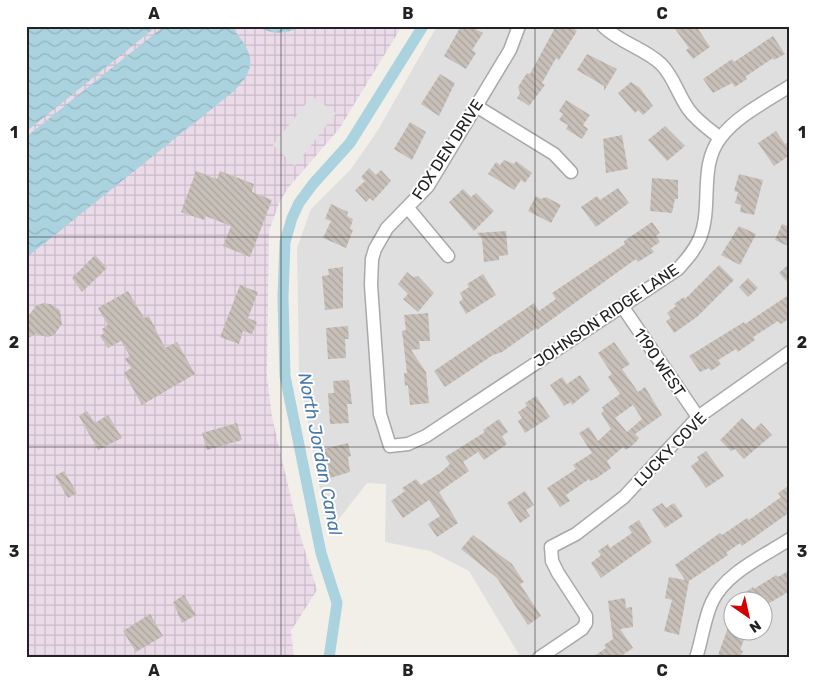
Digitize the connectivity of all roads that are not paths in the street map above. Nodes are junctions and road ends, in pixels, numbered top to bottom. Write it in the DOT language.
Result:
graph roads {
  1 [pos="519,26"];
  2 [pos="603,26"];
  3 [pos="790,86"];
  4 [pos="476,106"];
  5 [pos="720,138"];
  6 [pos="571,172"];
  7 [pos="408,208"];
  8 [pos="448,256"];
  9 [pos="622,306"];
  10 [pos="790,352"];
  11 [pos="698,417"];
  12 [pos="390,446"];
  13 [pos="790,539"];
  14 [pos="539,658"];
  15 [pos="696,658"];
  1 -- 4 [label="street, FOX DEN DRIVE"];
  2 -- 5 [label="street"];
  3 -- 5 [label="street, JOHNSON RIDGE LANE"];
  4 -- 6 [label="street"];
  4 -- 7 [label="street, FOX DEN DRIVE"];
  5 -- 9 [label="street, JOHNSON RIDGE LANE"];
  7 -- 8 [label="street"];
  7 -- 12 [label="street, FOX DEN DRIVE"];
  9 -- 11 [label="street, 1190 WEST"];
  9 -- 12 [label="street, JOHNSON RIDGE LANE"];
  10 -- 11 [label="street, LUCKY COVE"];
  11 -- 14 [label="street, LUCKY COVE"];
  13 -- 15 [label="street"];
}
